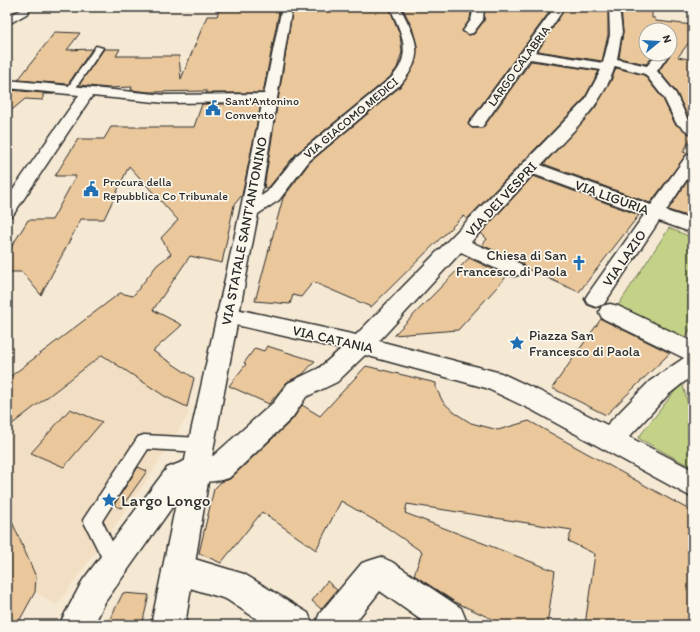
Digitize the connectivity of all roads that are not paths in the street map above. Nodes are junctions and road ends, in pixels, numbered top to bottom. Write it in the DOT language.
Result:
graph roads {
  1 [pos="287,7"];
  2 [pos="395,7"];
  3 [pos="479,7"];
  4 [pos="560,7"];
  5 [pos="614,7"];
  6 [pos="24,11"];
  7 [pos="7,22"];
  8 [pos="469,31"];
  9 [pos="99,48"];
  10 [pos="527,55"];
  11 [pos="657,62"];
  12 [pos="609,64"];
  13 [pos="650,71"];
  14 [pos="7,84"];
  15 [pos="70,90"];
  16 [pos="88,92"];
  17 [pos="269,98"];
  18 [pos="477,124"];
  19 [pos="693,129"];
  20 [pos="693,158"];
  21 [pos="531,167"];
  22 [pos="7,211"];
  23 [pos="249,212"];
  24 [pos="655,213"];
  25 [pos="693,227"];
  26 [pos="459,244"];
  27 [pos="514,269"];
  28 [pos="227,315"];
  29 [pos="361,345"];
  30 [pos="693,352"];
  31 [pos="693,364"];
  32 [pos="610,440"];
  33 [pos="199,457"];
  34 [pos="693,485"];
  35 [pos="114,564"];
  36 [pos="176,582"];
  37 [pos="76,625"];
  38 [pos="168,625"];
  39 [pos="296,625"];
  40 [pos="332,625"];
  41 [pos="451,625"];
  1 -- 17 [label="street, VIA STATALE SANT'ANTONINO"];
  2 -- 23 [label="street, VIA GIACOMO MEDICI"];
  3 -- 8 [label="street"];
  4 -- 10 [label="street, LARGO CALABRIA"];
  5 -- 12 [label="street, VIA DEI VESPRI"];
  6 -- 7 [label="street"];
  9 -- 15 [label="lane"];
  10 -- 12 [label="street"];
  10 -- 18 [label="street, LARGO CALABRIA"];
  11 -- 13 [label="street"];
  12 -- 13 [label="street"];
  12 -- 21 [label="street, VIA DEI VESPRI"];
  13 -- 19 [label="street"];
  14 -- 15 [label="street"];
  15 -- 16 [label="street"];
  16 -- 17 [label="street"];
  16 -- 22 [label="street"];
  17 -- 23 [label="street, VIA STATALE SANT'ANTONINO"];
  20 -- 24 [label="street, VIA LAZIO"];
  21 -- 24 [label="street, VIA LIGURIA"];
  21 -- 26 [label="street, VIA DEI VESPRI"];
  23 -- 28 [label="street, VIA STATALE SANT'ANTONINO"];
  24 -- 25 [label="street, VIA LIGURIA"];
  24 -- 30 [label="street, VIA LAZIO"];
  26 -- 27 [label="street"];
  26 -- 29 [label="street, VIA DEI VESPRI"];
  28 -- 29 [label="street, VIA CATANIA"];
  28 -- 33 [label="street, VIA STATALE SANT'ANTONINO"];
  29 -- 32 [label="street, VIA CATANIA"];
  29 -- 33 [label="street, VIA DEI VESPRI"];
  31 -- 32 [label="street"];
  32 -- 34 [label="street"];
  33 -- 35 [label="street"];
  33 -- 35 [label="lane"];
  33 -- 36 [label="street"];
  35 -- 37 [label="street"];
  36 -- 38 [label="street"];
  36 -- 39 [label="street"];
  40 -- 41 [label="street"];
}
